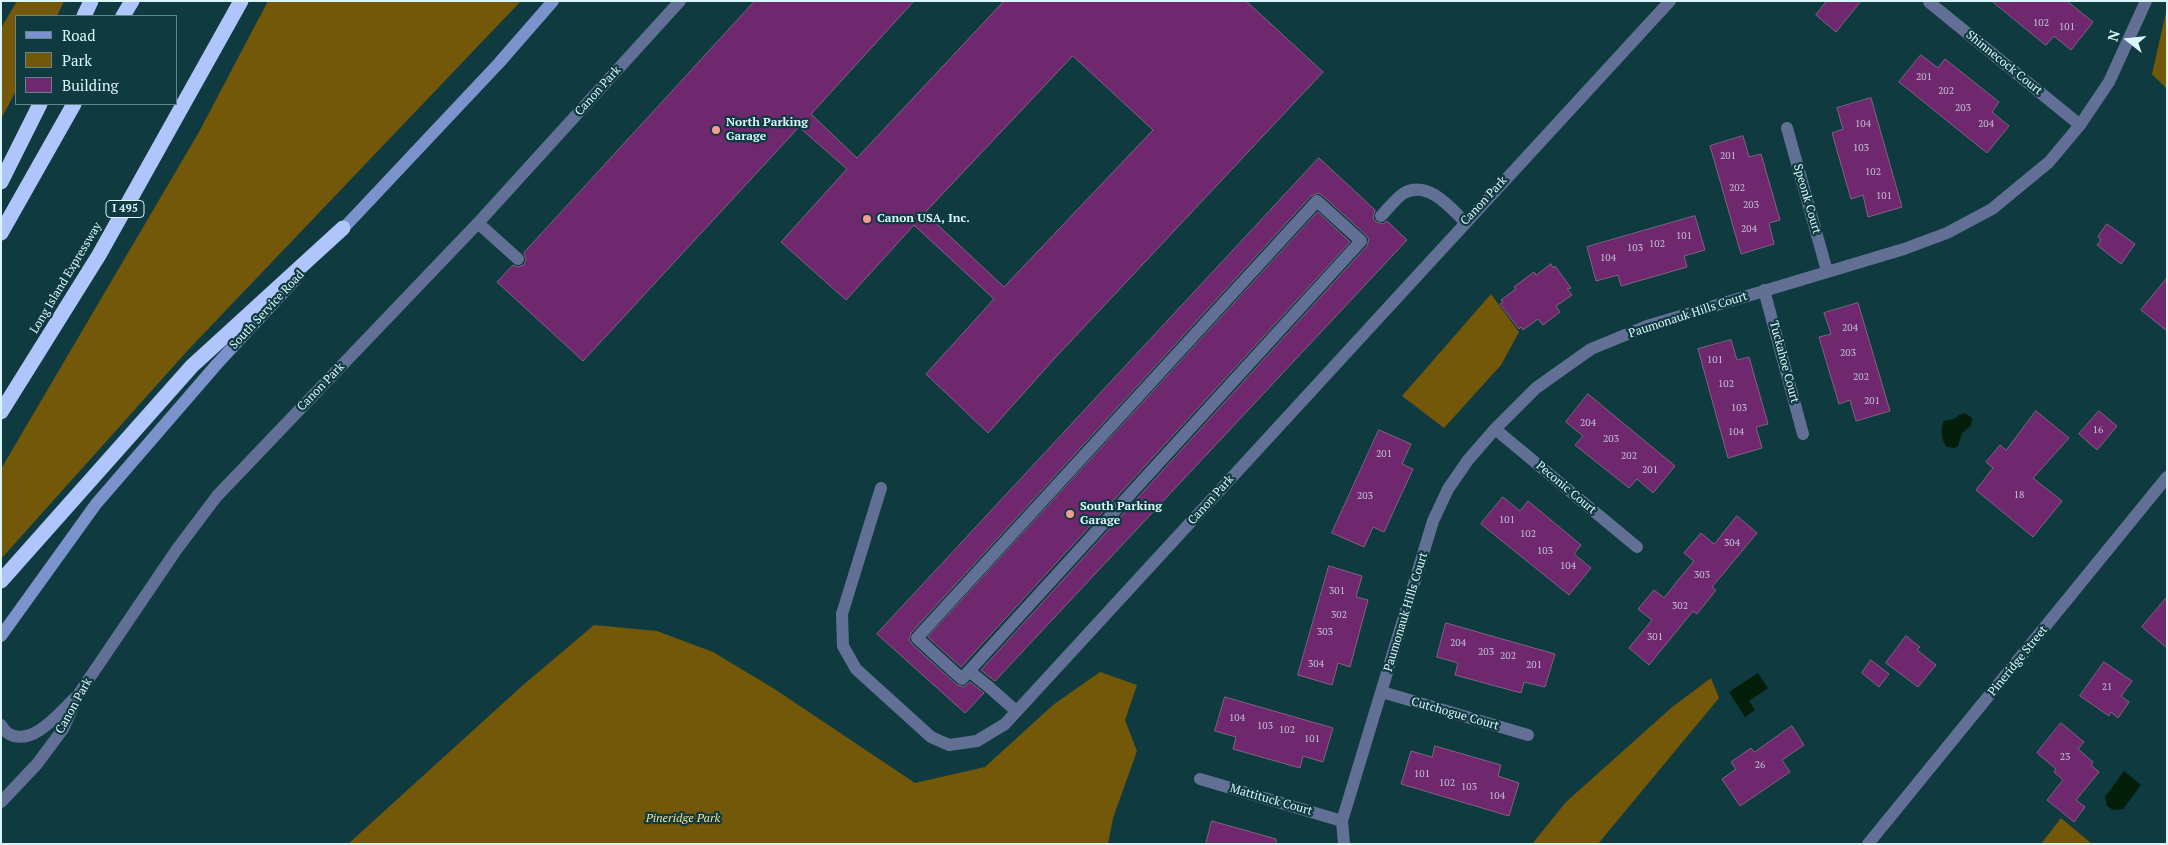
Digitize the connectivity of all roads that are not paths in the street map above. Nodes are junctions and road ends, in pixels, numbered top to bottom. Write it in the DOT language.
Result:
graph roads {
  1 [pos="91,1"];
  2 [pos="132,1"];
  3 [pos="241,1"];
  4 [pos="553,1"];
  5 [pos="680,1"];
  6 [pos="1670,1"];
  7 [pos="2146,1"];
  8 [pos="1928,2"];
  9 [pos="84,15"];
  10 [pos="124,15"];
  11 [pos="40,105"];
  12 [pos="73,105"];
  13 [pos="2080,125"];
  14 [pos="1787,128"];
  15 [pos="1,182"];
  16 [pos="1381,216"];
  17 [pos="1465,222"];
  18 [pos="478,223"];
  19 [pos="343,228"];
  20 [pos="1,233"];
  21 [pos="518,259"];
  22 [pos="1827,271"];
  23 [pos="1764,290"];
  24 [pos="1,412"];
  25 [pos="1495,429"];
  26 [pos="1803,434"];
  27 [pos="2167,478"];
  28 [pos="881,488"];
  29 [pos="1637,547"];
  30 [pos="1,580"];
  31 [pos="2,638"];
  32 [pos="969,671"];
  33 [pos="80,692"];
  34 [pos="1382,692"];
  35 [pos="1016,711"];
  36 [pos="1,725"];
  37 [pos="1528,735"];
  38 [pos="1200,779"];
  39 [pos="1,802"];
  40 [pos="1342,821"];
  41 [pos="1344,844"];
  42 [pos="1868,844"];
  1 -- 9 [label="highway"];
  2 -- 10 [label="highway"];
  3 -- 24 [label="highway, Long Island Expressway / I 495"];
  4 -- 19 [label="main road, South Service Road"];
  5 -- 18 [label="street, Canon Park"];
  6 -- 17 [label="street, Canon Park"];
  7 -- 13 [label="street, Paumonauk Hills Court"];
  8 -- 13 [label="street, Shinnecock Court"];
  11 -- 15 [label="highway"];
  12 -- 20 [label="highway"];
  13 -- 22 [label="street, Paumonauk Hills Court"];
  14 -- 22 [label="street, Speonk Court"];
  16 -- 17 [label="street"];
  17 -- 35 [label="street, Canon Park"];
  18 -- 21 [label="street"];
  18 -- 33 [label="street, Canon Park"];
  19 -- 30 [label="highway"];
  19 -- 31 [label="main road, South Service Road"];
  22 -- 23 [label="street, Paumonauk Hills Court"];
  23 -- 25 [label="street, Paumonauk Hills Court"];
  23 -- 26 [label="street, Tuckahoe Court"];
  25 -- 29 [label="street, Peconic Court"];
  25 -- 34 [label="street, Paumonauk Hills Court"];
  27 -- 42 [label="street, Pineridge Street"];
  28 -- 35 [label="street, Canon Park"];
  32 -- 32 [label="street"];
  32 -- 35 [label="street"];
  33 -- 36 [label="street"];
  33 -- 39 [label="street, Canon Park"];
  34 -- 37 [label="street, Cutchogue Court"];
  34 -- 40 [label="street, Paumonauk Hills Court"];
  38 -- 40 [label="street, Mattituck Court"];
  40 -- 41 [label="street, Paumonauk Hills Court"];
}
